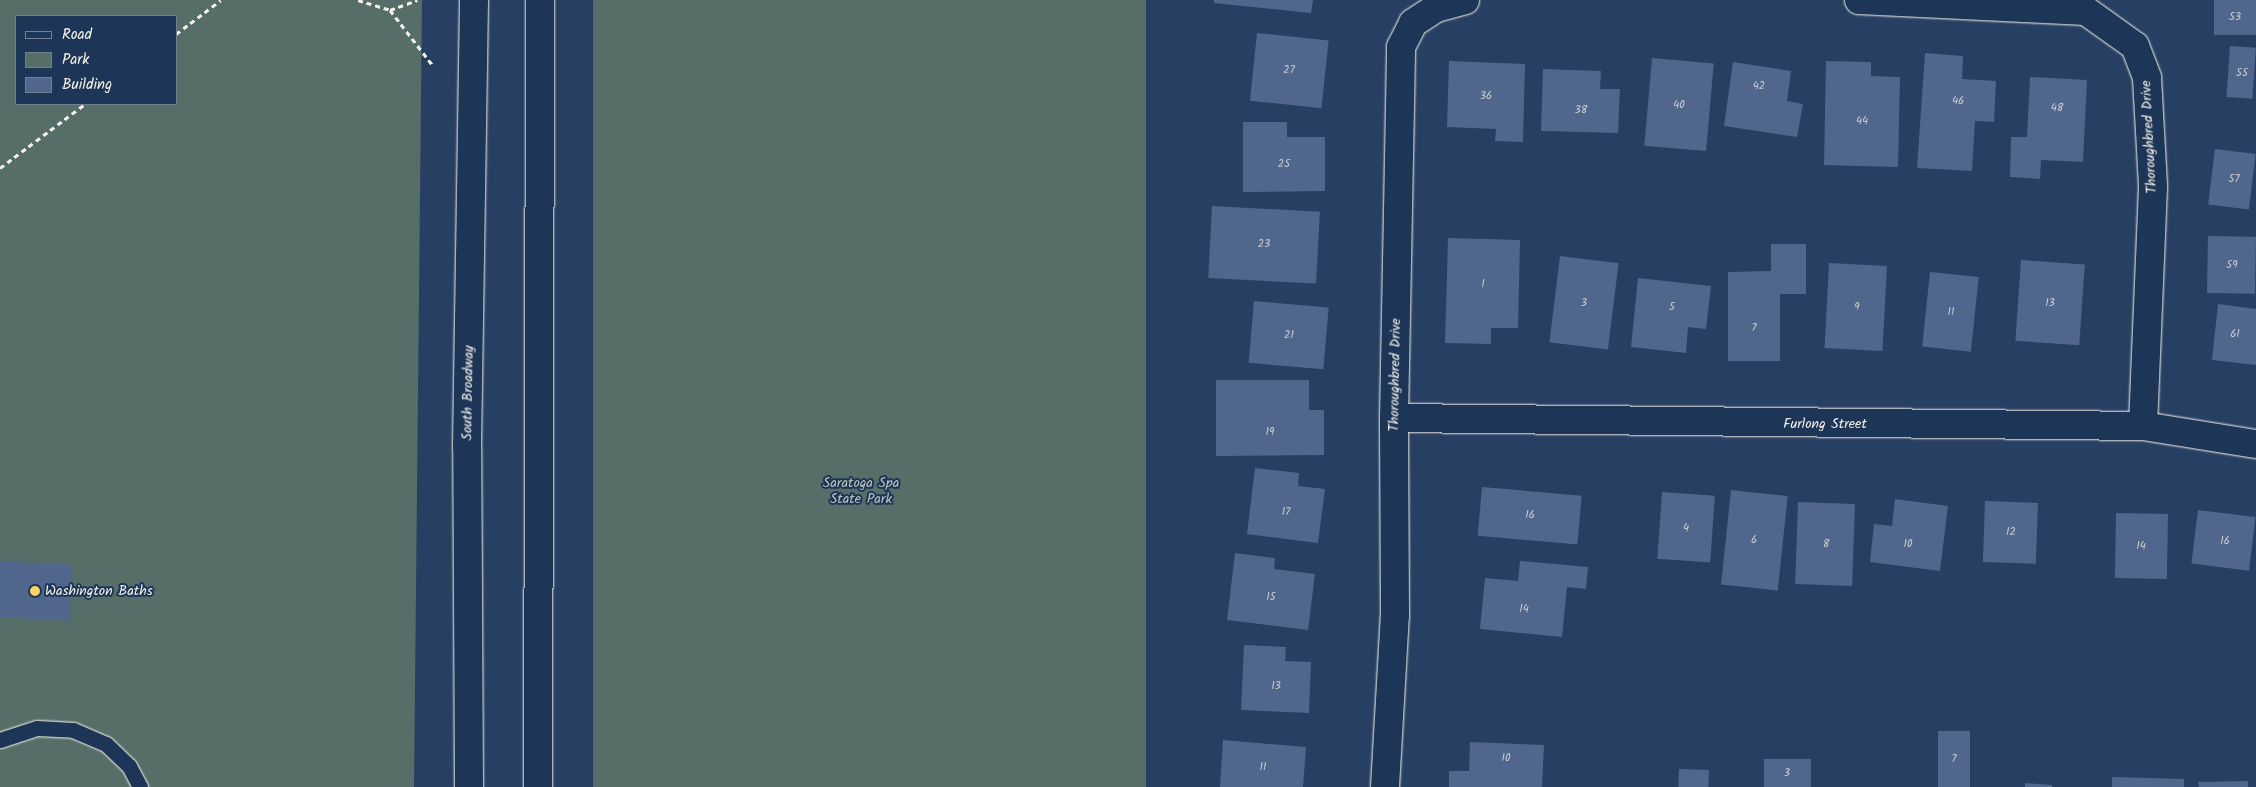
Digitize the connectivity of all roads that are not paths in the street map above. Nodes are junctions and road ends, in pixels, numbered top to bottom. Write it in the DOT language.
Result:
graph roads {
  1 [pos="474,0"];
  2 [pos="540,0"];
  3 [pos="1465,0"];
  4 [pos="1859,0"];
  5 [pos="1394,418"];
  6 [pos="2143,426"];
  7 [pos="2256,444"];
  8 [pos="0,740"];
  9 [pos="140,787"];
  10 [pos="469,787"];
  11 [pos="538,787"];
  12 [pos="1385,787"];
  1 -- 10 [label="street, South Broadway"];
  2 -- 11 [label="street"];
  3 -- 5 [label="street, Thoroughbred Drive"];
  4 -- 6 [label="street, Thoroughbred Drive"];
  5 -- 6 [label="street, Furlong Street"];
  5 -- 12 [label="street, Thoroughbred Drive"];
  6 -- 7 [label="street, Furlong Street"];
  8 -- 9 [label="lane"];
}
